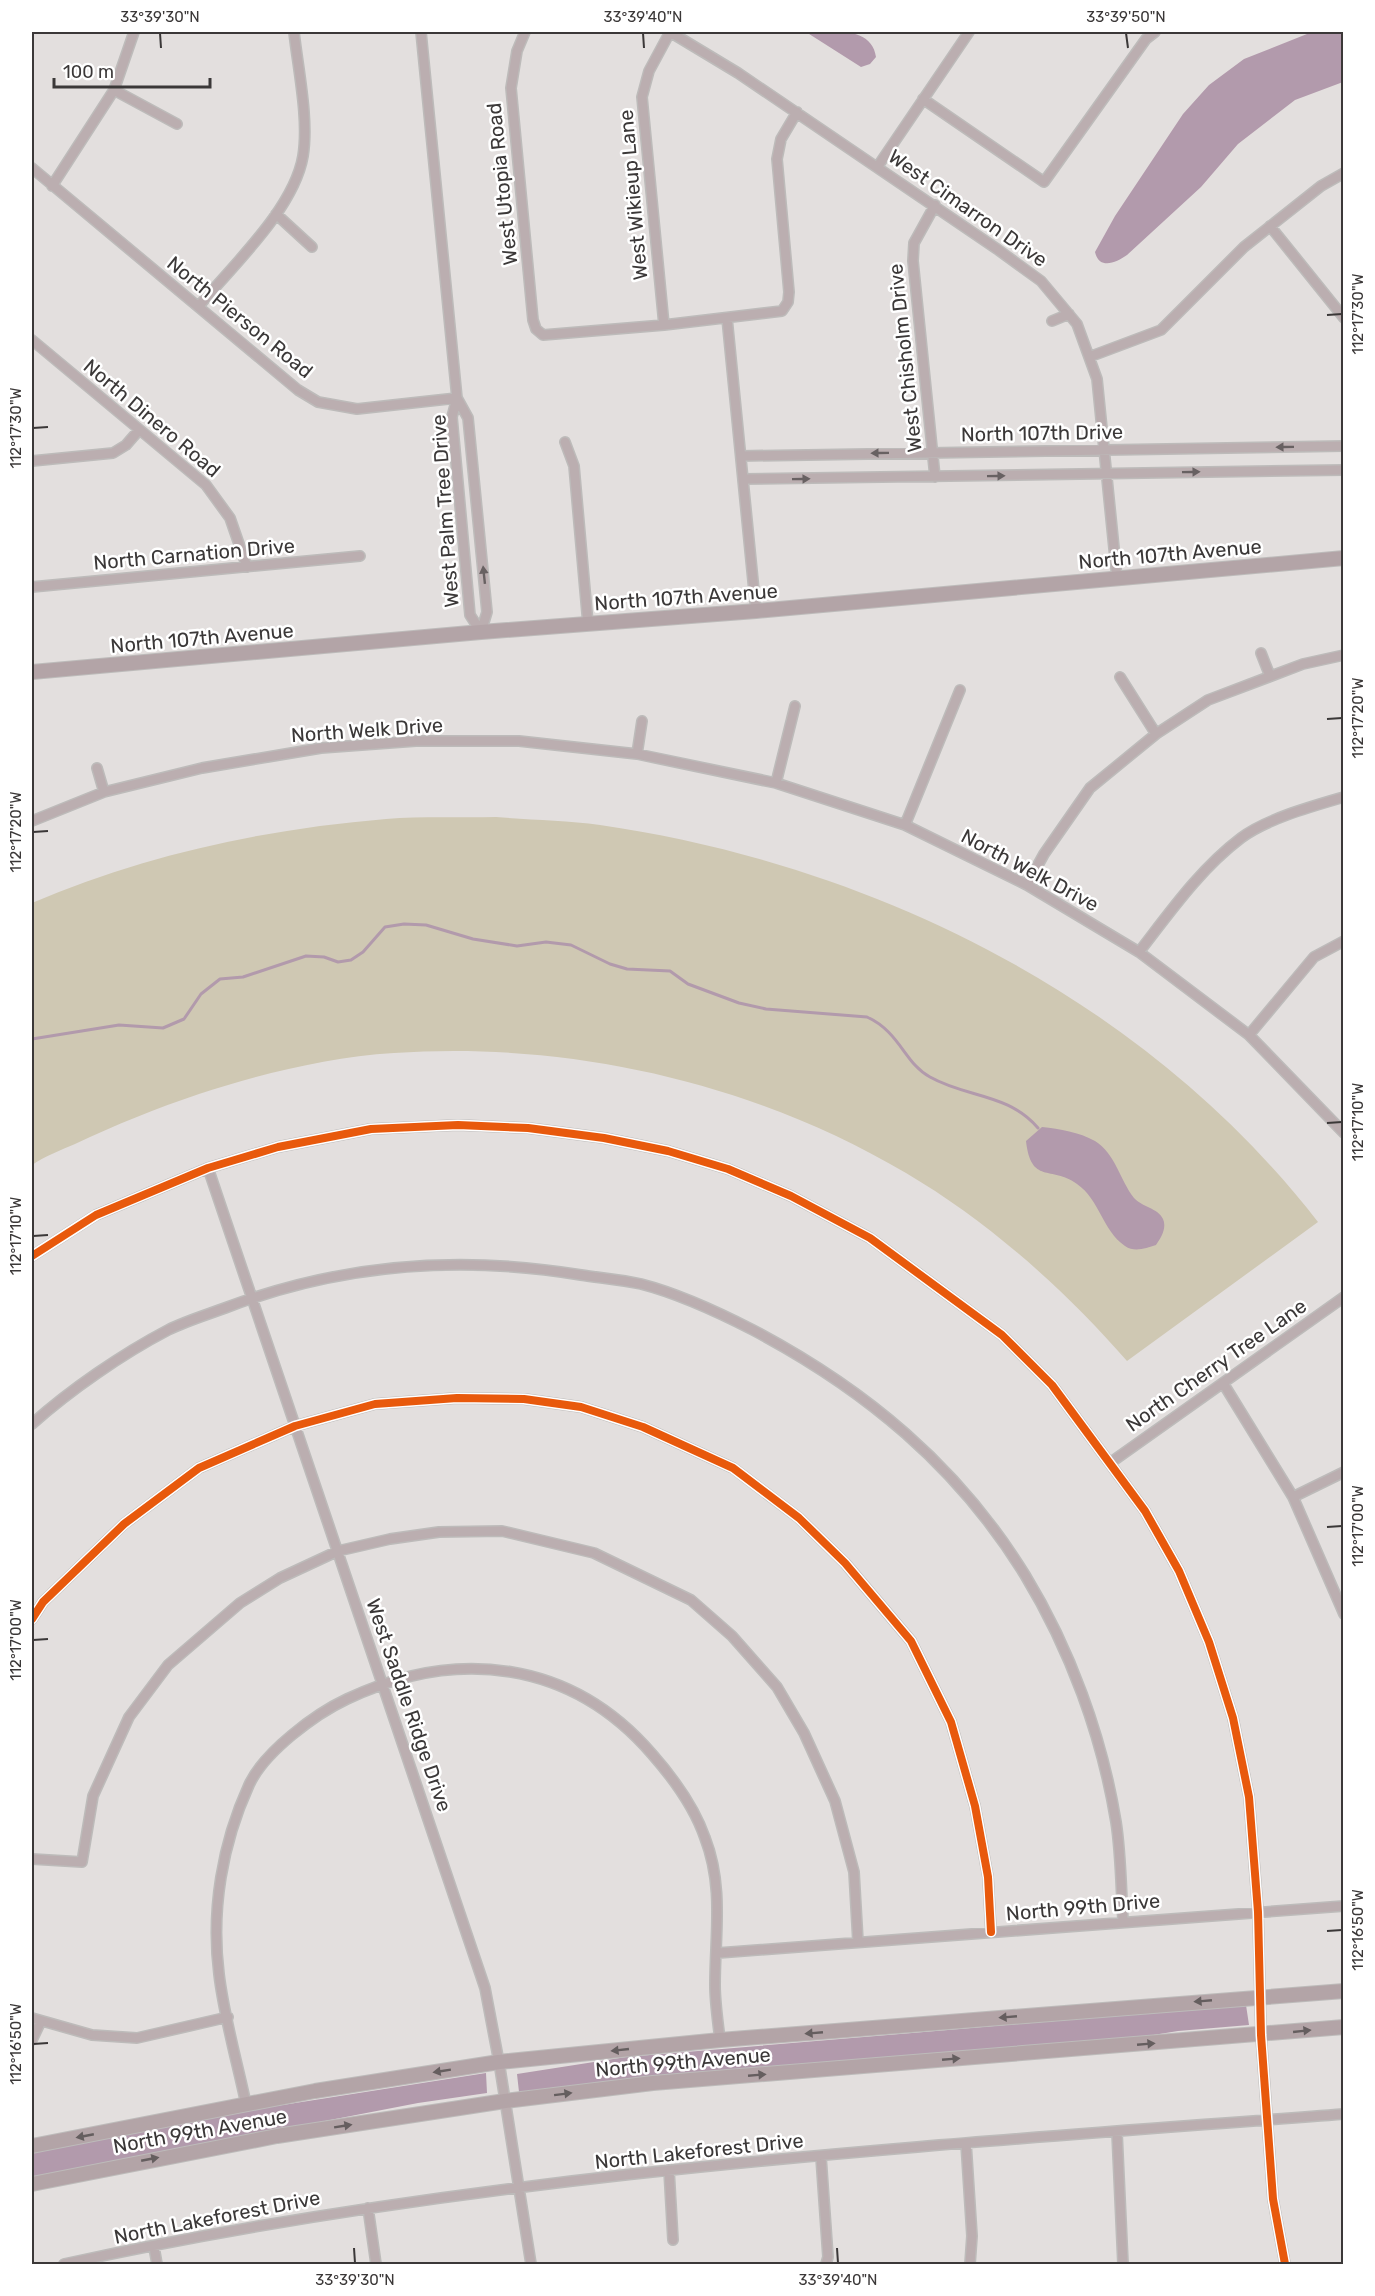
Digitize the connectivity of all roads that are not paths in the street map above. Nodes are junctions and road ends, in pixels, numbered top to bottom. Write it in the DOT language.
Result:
graph roads {
  1 [pos="134,32"];
  2 [pos="294,32"];
  3 [pos="421,32"];
  4 [pos="525,32"];
  5 [pos="670,32"];
  6 [pos="968,32"];
  7 [pos="1155,32"];
  8 [pos="114,90"];
  9 [pos="923,99"];
  10 [pos="797,112"];
  11 [pos="177,124"];
  12 [pos="878,166"];
  13 [pos="32,168"];
  14 [pos="1344,173"];
  15 [pos="52,186"];
  16 [pos="935,205"];
  17 [pos="276,214"];
  18 [pos="1270,226"];
  19 [pos="312,247"];
  20 [pos="199,306"];
  21 [pos="1069,314"];
  22 [pos="727,318"];
  23 [pos="1344,318"];
  24 [pos="1052,321"];
  25 [pos="664,325"];
  26 [pos="32,340"];
  27 [pos="1089,357"];
  28 [pos="457,398"];
  29 [pos="139,430"];
  30 [pos="565,442"];
  31 [pos="1344,446"];
  32 [pos="1104,450"];
  33 [pos="932,452"];
  34 [pos="741,456"];
  35 [pos="32,461"];
  36 [pos="1344,470"];
  37 [pos="1106,473"];
  38 [pos="935,477"];
  39 [pos="743,480"];
  40 [pos="360,556"];
  41 [pos="1344,558"];
  42 [pos="247,567"];
  43 [pos="1117,578"];
  44 [pos="32,587"];
  45 [pos="756,611"];
  46 [pos="588,624"];
  47 [pos="481,632"];
  48 [pos="1261,653"];
  49 [pos="1344,655"];
  50 [pos="32,672"];
  51 [pos="1270,676"];
  52 [pos="1120,677"];
  53 [pos="960,690"];
  54 [pos="795,706"];
  55 [pos="642,721"];
  56 [pos="1156,734"];
  57 [pos="637,754"];
  58 [pos="97,768"];
  59 [pos="776,783"];
  60 [pos="104,792"];
  61 [pos="1344,797"];
  62 [pos="32,821"];
  63 [pos="905,825"];
  64 [pos="1027,885"];
  65 [pos="1344,941"];
  66 [pos="1139,952"];
  67 [pos="1249,1035"];
  68 [pos="1342,1130"];
  69 [pos="208,1168"];
  70 [pos="32,1256"];
  71 [pos="1344,1297"];
  72 [pos="251,1298"];
  73 [pos="1223,1383"];
  74 [pos="32,1424"];
  75 [pos="295,1426"];
  76 [pos="1110,1463"];
  77 [pos="1344,1472"];
  78 [pos="1293,1497"];
  79 [pos="338,1551"];
  80 [pos="1344,1614"];
  81 [pos="32,1619"];
  82 [pos="381,1683"];
  83 [pos="32,1859"];
  84 [pos="1344,1906"];
  85 [pos="1258,1912"];
  86 [pos="1123,1920"];
  87 [pos="991,1932"];
  88 [pos="858,1942"];
  89 [pos="718,1953"];
  90 [pos="1344,1991"];
  91 [pos="1261,1996"];
  92 [pos="228,2017"];
  93 [pos="36,2019"];
  94 [pos="1344,2026"];
  95 [pos="1261,2034"];
  96 [pos="32,2040"];
  97 [pos="720,2040"];
  98 [pos="500,2062"];
  99 [pos="505,2101"];
  100 [pos="246,2104"];
  101 [pos="1344,2114"];
  102 [pos="1268,2120"];
  103 [pos="1117,2133"];
  104 [pos="966,2143"];
  105 [pos="32,2146"];
  106 [pos="820,2157"];
  107 [pos="669,2170"];
  108 [pos="32,2184"];
  109 [pos="517,2188"];
  110 [pos="368,2208"];
  111 [pos="673,2240"];
  112 [pos="154,2247"];
  113 [pos="64,2265"];
  114 [pos="157,2265"];
  115 [pos="376,2265"];
  116 [pos="531,2265"];
  117 [pos="826,2265"];
  118 [pos="970,2265"];
  119 [pos="1123,2265"];
  120 [pos="1285,2265"];
  1 -- 8 [label="street"];
  2 -- 17 [label="street"];
  3 -- 28 [label="street, West Palm Tree Drive"];
  4 -- 25 [label="street, West Utopia Road"];
  5 -- 10 [label="street, West Cimarron Drive"];
  5 -- 25 [label="street, West Wikieup Lane"];
  6 -- 9 [label="street"];
  7 -- 9 [label="street"];
  8 -- 11 [label="street"];
  8 -- 15 [label="street"];
  9 -- 12 [label="street"];
  10 -- 12 [label="street, West Cimarron Drive"];
  10 -- 22 [label="street"];
  12 -- 16 [label="street, West Cimarron Drive"];
  13 -- 15 [label="street, North Pierson Road"];
  14 -- 18 [label="street"];
  15 -- 20 [label="street, North Pierson Road"];
  16 -- 21 [label="street, West Cimarron Drive"];
  16 -- 33 [label="street, West Chisholm Drive"];
  17 -- 19 [label="street"];
  17 -- 20 [label="street"];
  18 -- 23 [label="street"];
  18 -- 27 [label="street"];
  20 -- 28 [label="street, North Pierson Road"];
  21 -- 24 [label="street"];
  21 -- 27 [label="street, West Cimarron Drive"];
  22 -- 25 [label="street"];
  22 -- 34 [label="street"];
  26 -- 29 [label="street, North Dinero Road"];
  27 -- 32 [label="street, West Cimarron Drive"];
  28 -- 47 [label="street, West Palm Tree Drive"];
  47 -- 28 [label="street, West Palm Tree Drive, one-way"];
  29 -- 35 [label="street"];
  29 -- 42 [label="street, North Dinero Road"];
  30 -- 46 [label="street"];
  31 -- 32 [label="street, North 107th Drive, one-way"];
  32 -- 33 [label="street, North 107th Drive"];
  32 -- 37 [label="street, West Cimarron Drive"];
  33 -- 34 [label="street, North 107th Drive, one-way"];
  33 -- 38 [label="street, West Chisholm Drive"];
  34 -- 39 [label="street"];
  37 -- 36 [label="street, North 107th Drive, one-way"];
  38 -- 37 [label="street, North 107th Drive, one-way"];
  37 -- 43 [label="street, West Cimarron Drive"];
  39 -- 38 [label="street, North 107th Drive, one-way"];
  39 -- 45 [label="street"];
  40 -- 42 [label="street, North Carnation Drive"];
  41 -- 43 [label="main road, North 107th Avenue"];
  42 -- 44 [label="street, North Carnation Drive"];
  43 -- 45 [label="main road, North 107th Avenue"];
  45 -- 46 [label="main road, North 107th Avenue"];
  46 -- 47 [label="main road, North 107th Avenue"];
  47 -- 50 [label="main road, North 107th Avenue"];
  48 -- 51 [label="street"];
  49 -- 51 [label="street"];
  51 -- 56 [label="street"];
  52 -- 56 [label="street"];
  53 -- 63 [label="street"];
  54 -- 59 [label="street"];
  55 -- 57 [label="street"];
  56 -- 64 [label="street"];
  57 -- 59 [label="street, North Welk Drive"];
  57 -- 60 [label="street, North Welk Drive"];
  58 -- 60 [label="street"];
  59 -- 63 [label="street, North Welk Drive"];
  60 -- 62 [label="street, North Welk Drive"];
  61 -- 66 [label="street"];
  63 -- 64 [label="street, North Welk Drive"];
  64 -- 66 [label="street, North Welk Drive"];
  65 -- 67 [label="street"];
  66 -- 67 [label="street, North Welk Drive"];
  67 -- 68 [label="street, North Welk Drive"];
  69 -- 70 [label="street"];
  69 -- 72 [label="street, West Saddle Ridge Drive"];
  69 -- 76 [label="street"];
  71 -- 73 [label="street, North Cherry Tree Lane"];
  72 -- 74 [label="street"];
  72 -- 75 [label="street, West Saddle Ridge Drive"];
  72 -- 86 [label="street"];
  73 -- 76 [label="street, North Cherry Tree Lane"];
  73 -- 78 [label="street"];
  75 -- 79 [label="street, West Saddle Ridge Drive"];
  75 -- 81 [label="street"];
  75 -- 87 [label="street"];
  76 -- 85 [label="street"];
  77 -- 78 [label="street"];
  78 -- 80 [label="street"];
  79 -- 82 [label="street, West Saddle Ridge Drive"];
  79 -- 83 [label="street"];
  79 -- 88 [label="street"];
  82 -- 89 [label="street"];
  82 -- 92 [label="street"];
  82 -- 98 [label="street, West Saddle Ridge Drive"];
  84 -- 85 [label="street, North 99th Drive"];
  85 -- 86 [label="street, North 99th Drive"];
  85 -- 91 [label="street"];
  86 -- 87 [label="street, North 99th Drive"];
  87 -- 88 [label="street, North 99th Drive"];
  88 -- 89 [label="street, North 99th Drive"];
  89 -- 97 [label="street"];
  90 -- 91 [label="main road, North 99th Avenue"];
  91 -- 95 [label="street"];
  91 -- 97 [label="main road, North 99th Avenue, one-way"];
  92 -- 93 [label="street"];
  92 -- 100 [label="street"];
  93 -- 96 [label="street"];
  95 -- 94 [label="main road, North 99th Avenue, one-way"];
  99 -- 95 [label="main road, North 99th Avenue, one-way"];
  95 -- 102 [label="street"];
  97 -- 98 [label="main road, North 99th Avenue, one-way"];
  98 -- 99 [label="street, West Saddle Ridge Drive"];
  98 -- 100 [label="main road, North 99th Avenue, one-way"];
  108 -- 99 [label="main road, North 99th Avenue, one-way"];
  99 -- 109 [label="street, West Saddle Ridge Drive"];
  100 -- 105 [label="main road, North 99th Avenue, one-way"];
  101 -- 102 [label="street, North Lakeforest Drive"];
  102 -- 103 [label="street, North Lakeforest Drive"];
  102 -- 120 [label="street"];
  103 -- 104 [label="street, North Lakeforest Drive"];
  103 -- 119 [label="street"];
  104 -- 106 [label="street, North Lakeforest Drive"];
  104 -- 118 [label="street"];
  106 -- 107 [label="street, North Lakeforest Drive"];
  106 -- 117 [label="street"];
  107 -- 109 [label="street, North Lakeforest Drive"];
  107 -- 111 [label="street"];
  109 -- 110 [label="street, North Lakeforest Drive"];
  109 -- 116 [label="street, West Saddle Ridge Drive"];
  110 -- 112 [label="street, North Lakeforest Drive"];
  110 -- 115 [label="street"];
  112 -- 113 [label="street, North Lakeforest Drive"];
  112 -- 114 [label="street"];
}
